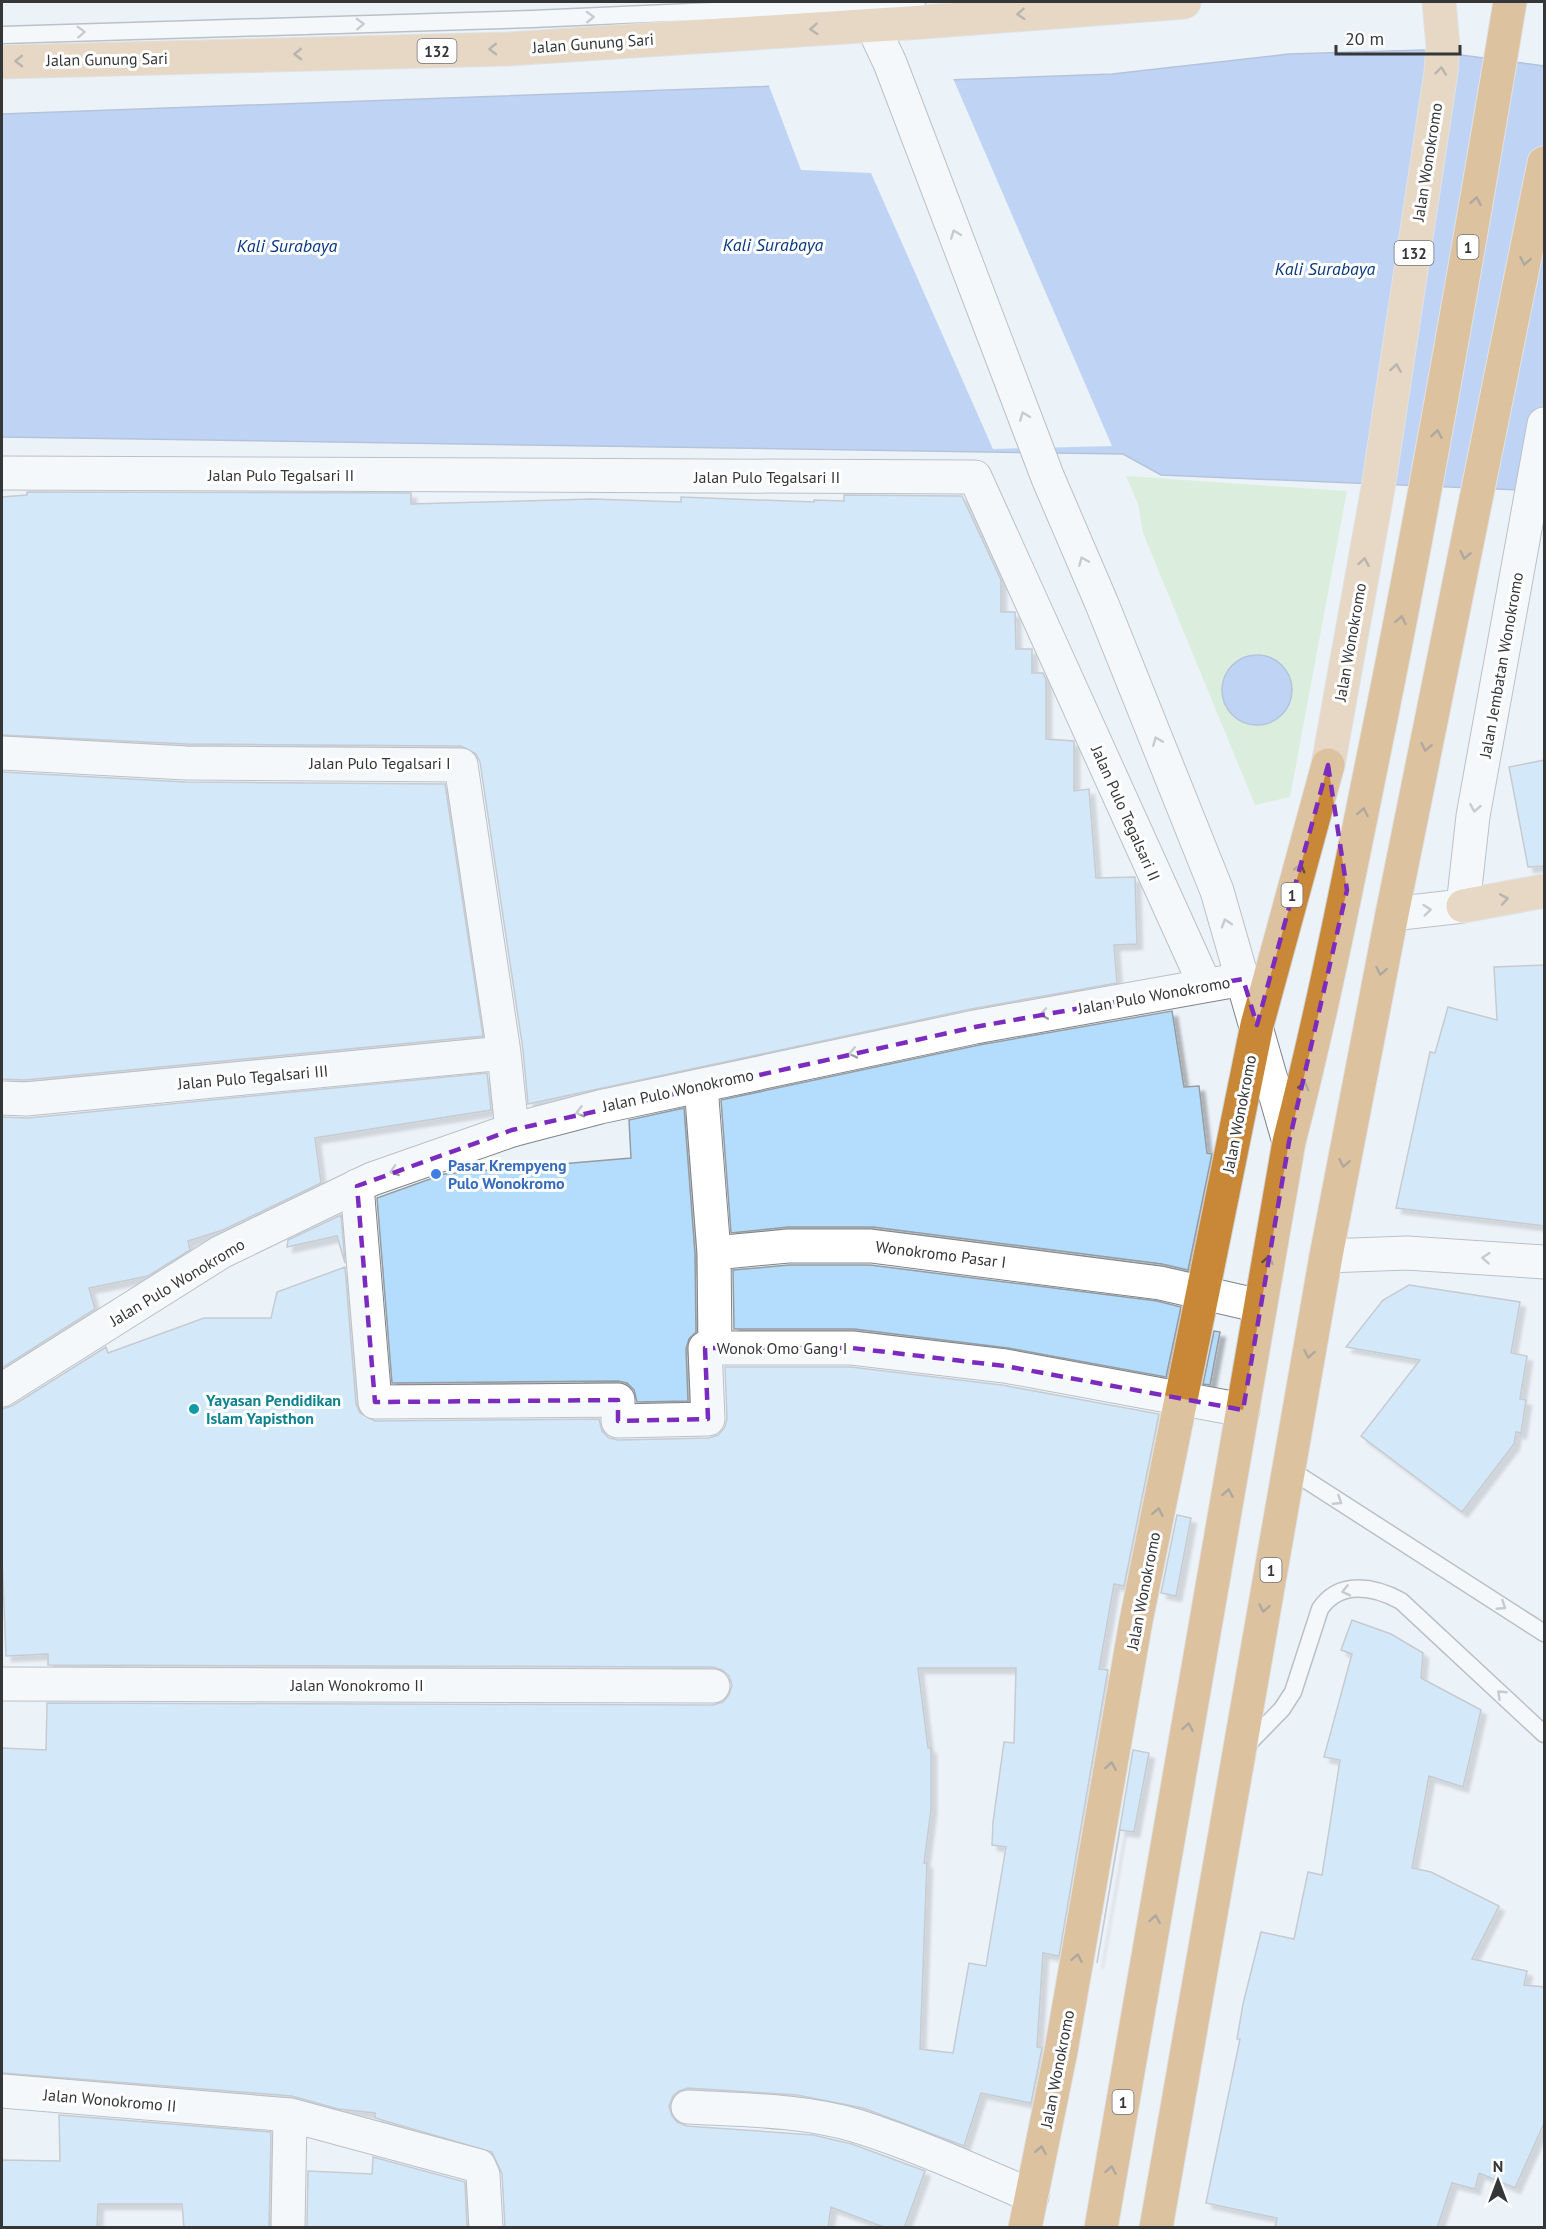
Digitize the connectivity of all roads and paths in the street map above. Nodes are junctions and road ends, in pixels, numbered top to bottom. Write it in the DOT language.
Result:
graph roads {
  1 [pos="918,2"];
  2 [pos="1184,2"];
  3 [pos="1509,2"];
  4 [pos="1441,9"];
  5 [pos="872,25"];
  6 [pos="2,35"];
  7 [pos="2,62"];
  8 [pos="1545,162"];
  9 [pos="1545,424"];
  10 [pos="2,474"];
  11 [pos="1534,520"];
  12 [pos="2,753"];
  13 [pos="1328,765"];
  14 [pos="1347,890"];
  15 [pos="1545,891"];
  16 [pos="1463,906"];
  17 [pos="1392,914"];
  18 [pos="1244,979"];
  19 [pos="1205,986"];
  20 [pos="1257,1026"];
  21 [pos="504,1053"];
  22 [pos="701,1086"];
  23 [pos="2,1098"];
  24 [pos="512,1130"];
  25 [pos="1289,1142"];
  26 [pos="357,1186"];
  27 [pos="714,1252"];
  28 [pos="1326,1256"];
  29 [pos="1545,1262"];
  30 [pos="1260,1306"];
  31 [pos="715,1348"];
  32 [pos="2,1390"];
  33 [pos="1243,1410"];
  34 [pos="1289,1469"];
  35 [pos="1545,1633"];
  36 [pos="2,1684"];
  37 [pos="713,1686"];
  38 [pos="1545,1734"];
  39 [pos="1238,1754"];
  40 [pos="2,2091"];
  41 [pos="688,2107"];
  42 [pos="290,2115"];
  43 [pos="1032,2196"];
  44 [pos="288,2228"];
  45 [pos="486,2228"];
  46 [pos="1025,2228"];
  47 [pos="1101,2228"];
  48 [pos="1156,2228"];
  6 -- 1 [label="lane, one-way"];
  2 -- 5 [label="main road, Jalan Gunung Sari / 132, one-way"];
  14 -- 3 [label="highway, 1, one-way"];
  13 -- 4 [label="main road, Jalan Wonokromo / 132, one-way"];
  5 -- 7 [label="main road, Jalan Gunung Sari / 132, one-way"];
  18 -- 5 [label="street, one-way"];
  8 -- 17 [label="highway, 1, one-way"];
  9 -- 11 [label="street, Jalan Jembatan Wonokromo"];
  10 -- 19 [label="street, Jalan Pulo Tegalsari II"];
  11 -- 16 [label="street, Jalan Jembatan Wonokromo, one-way"];
  12 -- 21 [label="street, Jalan Pulo Tegalsari I"];
  13 -- 14 [label="highway, 1"];
  20 -- 13 [label="highway, Jalan Wonokromo / 1, one-way"];
  25 -- 14 [label="highway, 1, one-way"];
  16 -- 15 [label="main road, one-way"];
  17 -- 16 [label="street, one-way"];
  17 -- 28 [label="highway, 1, one-way"];
  18 -- 19 [label="street, Jalan Pulo Wonokromo"];
  18 -- 20 [label="street, Jalan Pulo Wonokromo"];
  19 -- 22 [label="street, Jalan Pulo Wonokromo, one-way"];
  20 -- 25 [label="street, Jalan Pulo Wonokromo / 1"];
  43 -- 20 [label="highway, Jalan Wonokromo / 1, one-way"];
  21 -- 23 [label="street, Jalan Pulo Tegalsari III"];
  21 -- 24 [label="street, Jalan Pulo Tegalsari I"];
  22 -- 24 [label="street, Jalan Pulo Wonokromo, one-way"];
  22 -- 27 [label="street"];
  24 -- 26 [label="street, Jalan Pulo Wonokromo, one-way"];
  30 -- 25 [label="highway, 1, one-way"];
  26 -- 31 [label="street, Wonok Omo Gang I"];
  26 -- 32 [label="street, Jalan Pulo Wonokromo"];
  27 -- 30 [label="street, Wonokromo Pasar I"];
  27 -- 31 [label="street"];
  29 -- 28 [label="street, one-way"];
  28 -- 34 [label="highway, 1, one-way"];
  30 -- 33 [label="highway, 1"];
  31 -- 33 [label="street, Wonok Omo Gang I"];
  47 -- 33 [label="highway, 1, one-way"];
  34 -- 35 [label="lane, one-way"];
  34 -- 39 [label="highway, 1, one-way"];
  36 -- 37 [label="street, Jalan Wonokromo II"];
  38 -- 39 [label="lane, one-way"];
  39 -- 48 [label="highway, 1"];
  40 -- 42 [label="street, Jalan Wonokromo II"];
  41 -- 43 [label="street"];
  42 -- 44 [label="street"];
  42 -- 45 [label="street, Jalan Wonokromo II"];
  43 -- 46 [label="highway, Jalan Wonokromo / 1"];
}
